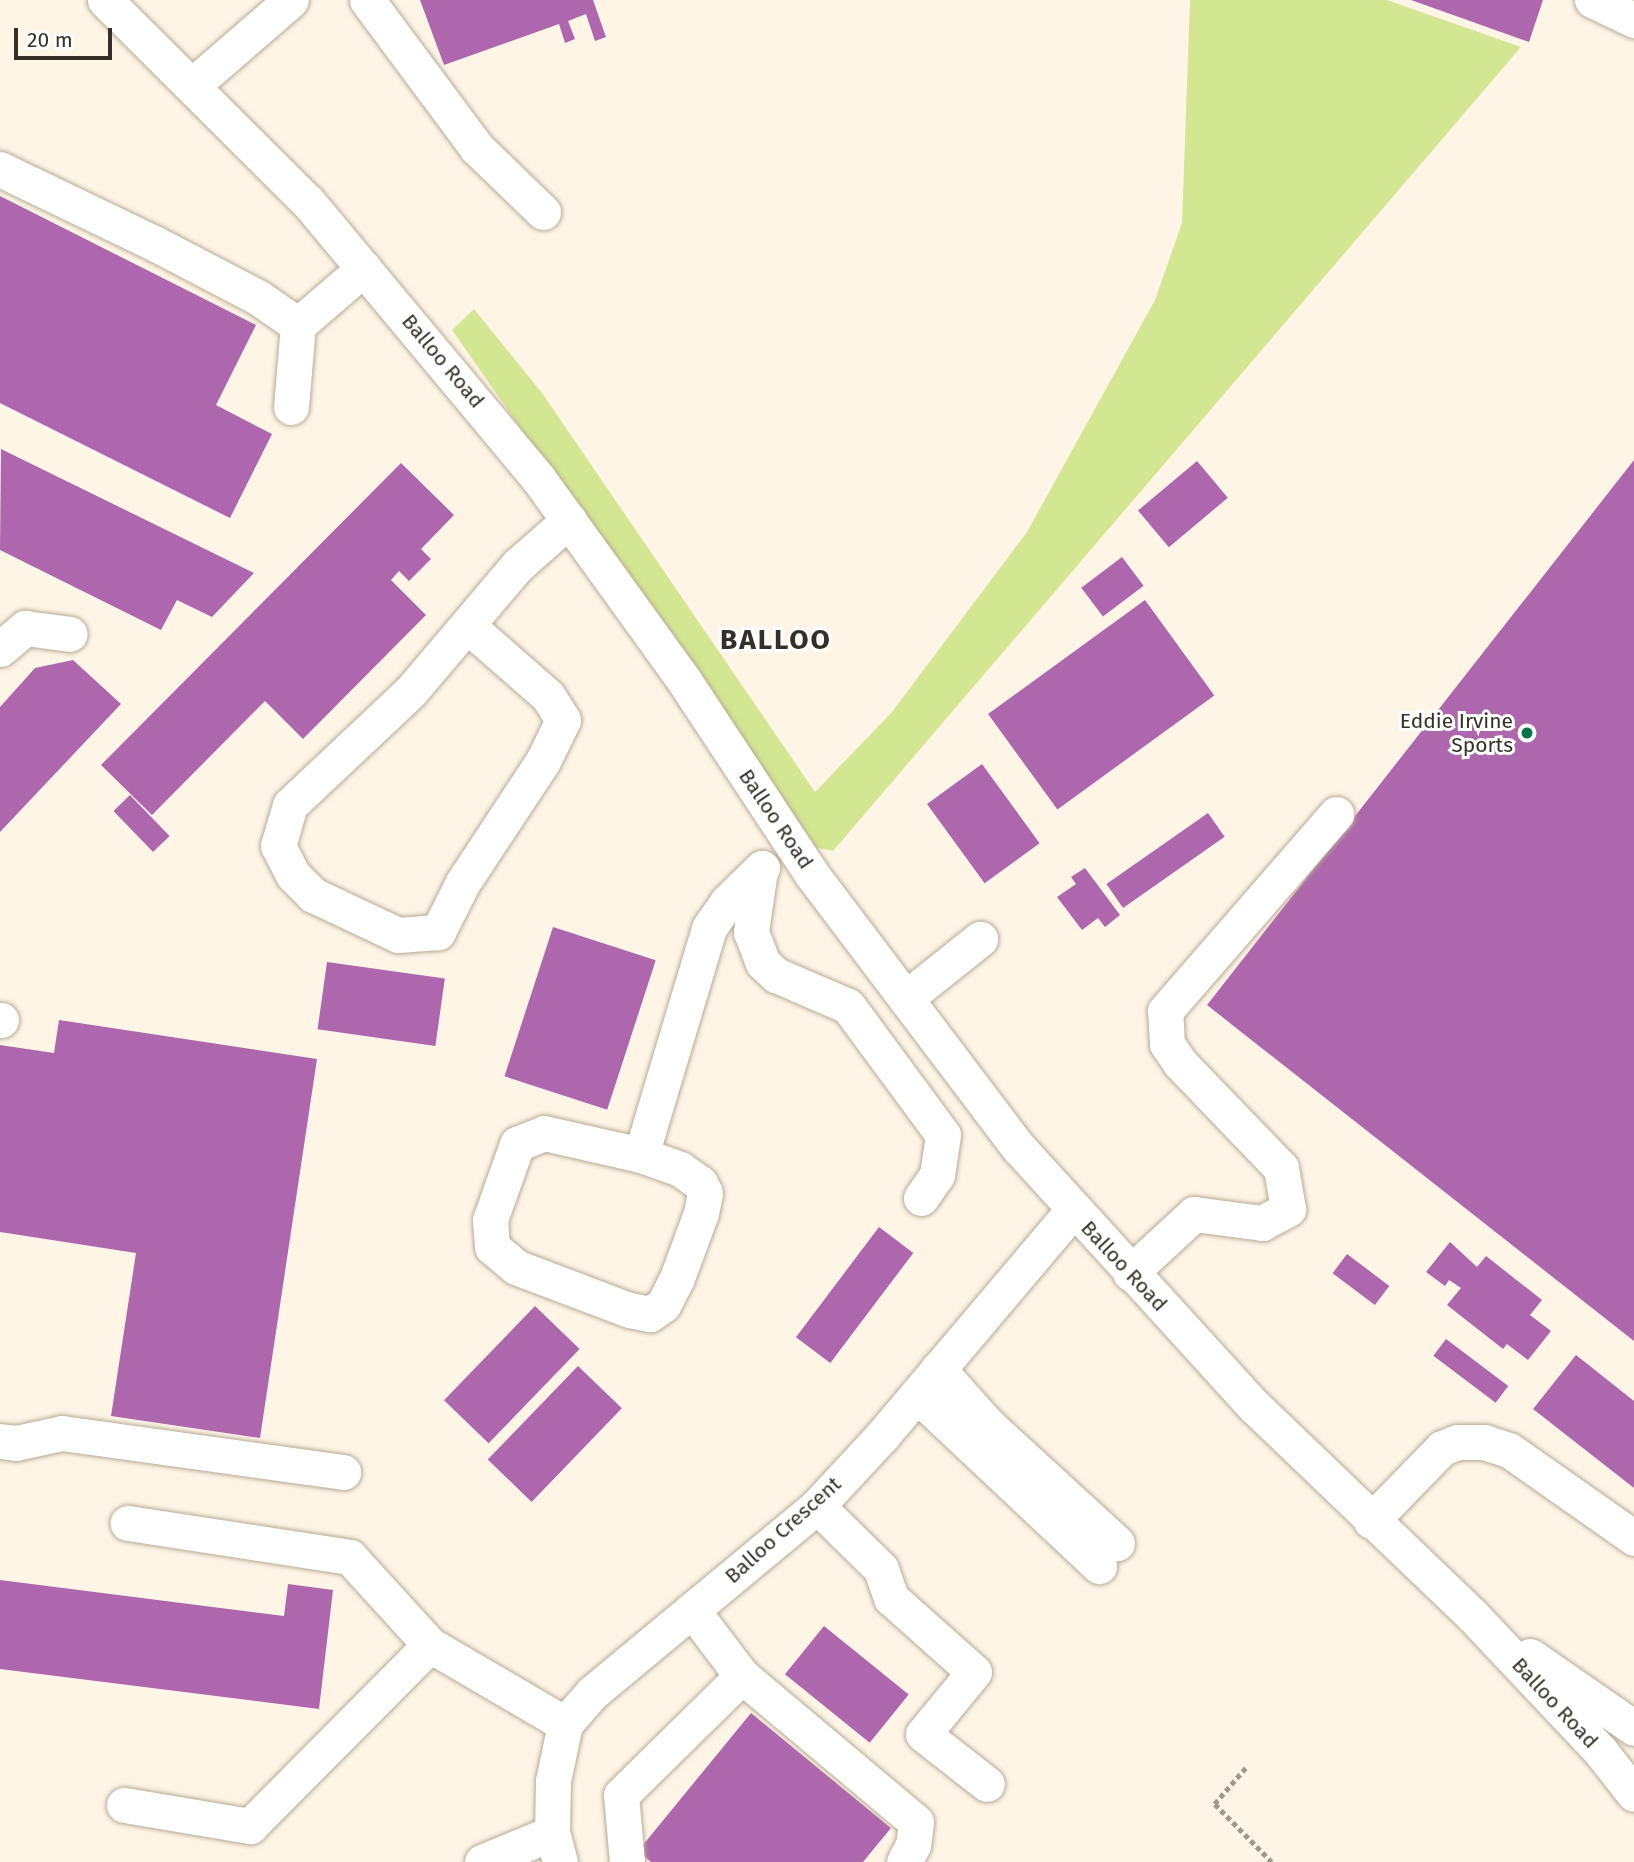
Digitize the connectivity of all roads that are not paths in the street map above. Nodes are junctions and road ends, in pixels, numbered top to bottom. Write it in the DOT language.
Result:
graph roads {
  1 [pos="105,0"];
  2 [pos="291,0"];
  3 [pos="367,0"];
  4 [pos="1592,0"];
  5 [pos="1634,20"];
  6 [pos="194,84"];
  7 [pos="0,169"];
  8 [pos="543,212"];
  9 [pos="364,268"];
  10 [pos="298,325"];
  11 [pos="291,407"];
  12 [pos="569,520"];
  13 [pos="468,626"];
  14 [pos="71,634"];
  15 [pos="0,649"];
  16 [pos="1336,814"];
  17 [pos="791,843"];
  18 [pos="760,870"];
  19 [pos="980,939"];
  20 [pos="906,998"];
  21 [pos="640,1155"];
  22 [pos="921,1198"];
  23 [pos="1073,1210"];
  24 [pos="1130,1273"];
  25 [pos="928,1382"];
  26 [pos="0,1441"];
  27 [pos="343,1472"];
  28 [pos="817,1506"];
  29 [pos="1370,1521"];
  30 [pos="128,1523"];
  31 [pos="1634,1538"];
  32 [pos="1108,1554"];
  33 [pos="692,1610"];
  34 [pos="1473,1616"];
  35 [pos="430,1646"];
  36 [pos="741,1676"];
  37 [pos="565,1724"];
  38 [pos="1634,1728"];
  39 [pos="987,1784"];
  40 [pos="1634,1794"];
  41 [pos="124,1805"];
  42 [pos="556,1848"];
  43 [pos="482,1862"];
  44 [pos="627,1862"];
  45 [pos="904,1862"];
  1 -- 6 [label="street, Balloo Road"];
  2 -- 6 [label="street"];
  3 -- 8 [label="street"];
  4 -- 5 [label="street"];
  6 -- 9 [label="street, Balloo Road"];
  7 -- 10 [label="street"];
  9 -- 10 [label="street"];
  9 -- 12 [label="street, Balloo Road"];
  10 -- 11 [label="street"];
  12 -- 13 [label="street"];
  12 -- 17 [label="street, Balloo Road"];
  13 -- 13 [label="street"];
  14 -- 15 [label="street"];
  16 -- 24 [label="street"];
  17 -- 18 [label="street"];
  17 -- 20 [label="street, Balloo Road"];
  18 -- 21 [label="street"];
  18 -- 22 [label="street"];
  19 -- 20 [label="street"];
  20 -- 23 [label="street, Balloo Road"];
  21 -- 21 [label="street"];
  23 -- 24 [label="street, Balloo Road"];
  23 -- 25 [label="street, Balloo Crescent"];
  24 -- 29 [label="street, Balloo Road"];
  25 -- 28 [label="street, Balloo Crescent"];
  25 -- 32 [label="street"];
  26 -- 27 [label="street"];
  28 -- 33 [label="street, Balloo Crescent"];
  28 -- 39 [label="street"];
  29 -- 31 [label="street"];
  29 -- 34 [label="street, Balloo Road"];
  30 -- 35 [label="street"];
  33 -- 36 [label="street"];
  33 -- 37 [label="street, Balloo Crescent"];
  34 -- 38 [label="street, Balloo Road"];
  34 -- 40 [label="street, Balloo Road"];
  35 -- 37 [label="street"];
  35 -- 41 [label="street"];
  36 -- 44 [label="street"];
  36 -- 45 [label="street"];
  37 -- 42 [label="street, Balloo Crescent"];
  42 -- 43 [label="street"];
}
